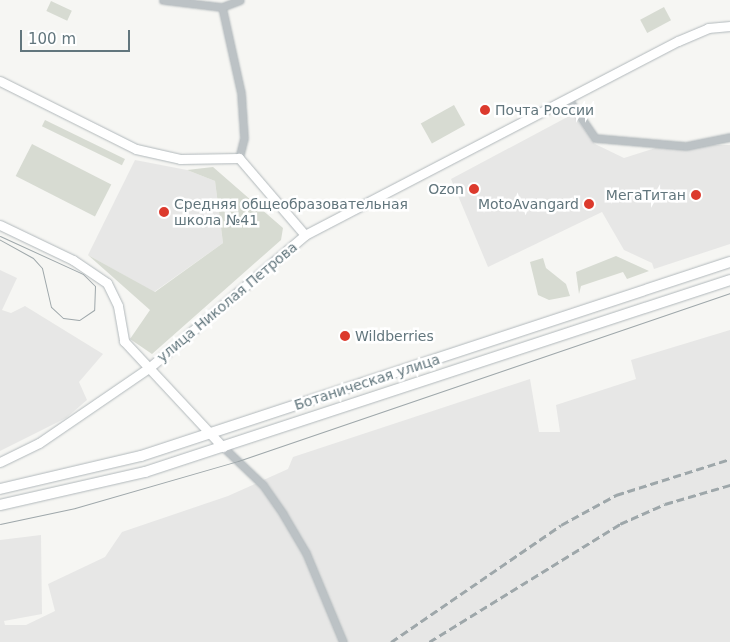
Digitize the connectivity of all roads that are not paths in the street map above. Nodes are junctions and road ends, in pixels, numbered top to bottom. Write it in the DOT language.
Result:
graph roads {
  1 [pos="163,0"];
  2 [pos="240,0"];
  3 [pos="222,7"];
  4 [pos="730,26"];
  5 [pos="0,81"];
  6 [pos="569,100"];
  7 [pos="730,137"];
  8 [pos="239,158"];
  9 [pos="0,225"];
  10 [pos="305,235"];
  11 [pos="730,262"];
  12 [pos="730,280"];
  13 [pos="150,367"];
  14 [pos="214,433"];
  15 [pos="223,447"];
  16 [pos="0,462"];
  17 [pos="0,489"];
  18 [pos="0,505"];
  19 [pos="343,642"];
  1 -- 3 [label="street"];
  2 -- 3 [label="street"];
  3 -- 8 [label="street"];
  4 -- 6 [label="main road, улица Николая Петрова"];
  5 -- 8 [label="main road"];
  6 -- 7 [label="street"];
  6 -- 10 [label="main road, улица Николая Петрова"];
  8 -- 10 [label="main road"];
  9 -- 13 [label="main road"];
  10 -- 13 [label="main road, улица Николая Петрова"];
  11 -- 14 [label="main road, Ботаническая улица"];
  12 -- 15 [label="main road, Ботаническая улица"];
  13 -- 14 [label="main road"];
  13 -- 16 [label="main road, улица Николая Петрова"];
  14 -- 15 [label="main road"];
  14 -- 17 [label="main road, Ботаническая улица"];
  15 -- 18 [label="main road, Ботаническая улица"];
  15 -- 19 [label="street"];
}
